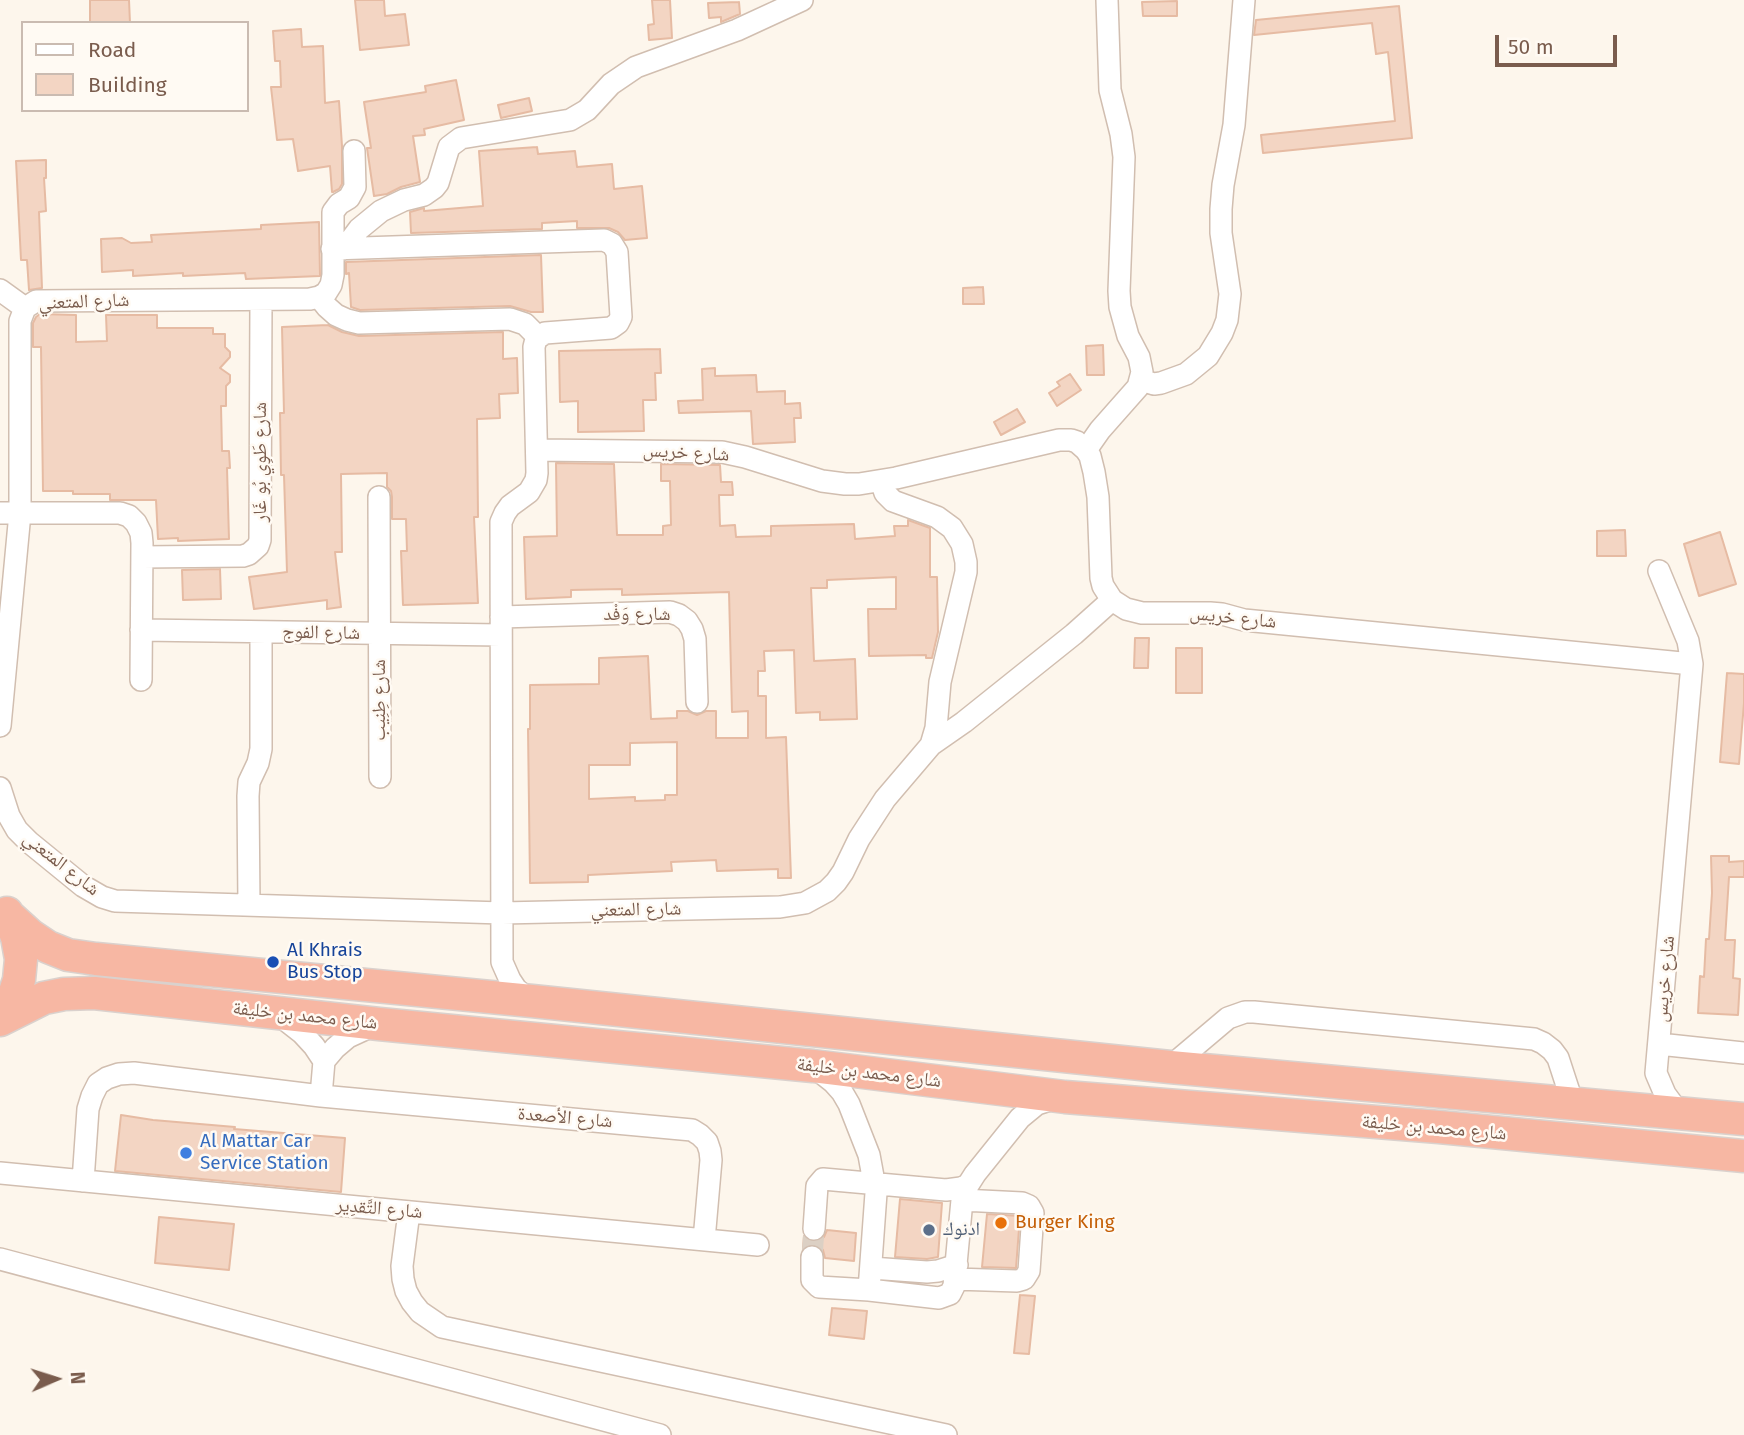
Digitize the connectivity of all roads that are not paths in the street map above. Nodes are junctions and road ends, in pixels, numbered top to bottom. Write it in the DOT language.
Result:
graph roads {
  1 [pos="802,0"];
  2 [pos="1107,0"];
  3 [pos="1244,0"];
  4 [pos="354,151"];
  5 [pos="338,249"];
  6 [pos="0,290"];
  7 [pos="319,297"];
  8 [pos="261,300"];
  9 [pos="24,308"];
  10 [pos="538,337"];
  11 [pos="1141,380"];
  12 [pos="537,450"];
  13 [pos="1086,450"];
  14 [pos="880,481"];
  15 [pos="379,497"];
  16 [pos="10,513"];
  17 [pos="142,557"];
  18 [pos="1659,572"];
  19 [pos="1112,600"];
  20 [pos="501,626"];
  21 [pos="141,630"];
  22 [pos="261,632"];
  23 [pos="379,633"];
  24 [pos="1692,664"];
  25 [pos="141,680"];
  26 [pos="697,702"];
  27 [pos="0,726"];
  28 [pos="931,745"];
  29 [pos="380,777"];
  30 [pos="0,788"];
  31 [pos="249,905"];
  32 [pos="5,910"];
  33 [pos="502,913"];
  34 [pos="502,962"];
  35 [pos="468,995"];
  36 [pos="532,1001"];
  37 [pos="274,1012"];
  38 [pos="0,1020"];
  39 [pos="379,1024"];
  40 [pos="1659,1044"];
  41 [pos="1744,1053"];
  42 [pos="324,1061"];
  43 [pos="813,1066"];
  44 [pos="1170,1067"];
  45 [pos="1656,1073"];
  46 [pos="320,1096"];
  47 [pos="1065,1097"];
  48 [pos="1573,1104"];
  49 [pos="1620,1108"];
  50 [pos="1679,1113"];
  51 [pos="1744,1119"];
  52 [pos="1744,1156"];
  53 [pos="0,1173"];
  54 [pos="83,1181"];
  55 [pos="875,1183"];
  56 [pos="965,1193"];
  57 [pos="410,1212"];
  58 [pos="814,1229"];
  59 [pos="704,1240"];
  60 [pos="758,1245"];
  61 [pos="812,1257"];
  62 [pos="0,1259"];
  63 [pos="871,1268"];
  64 [pos="956,1272"];
  65 [pos="869,1290"];
  66 [pos="660,1435"];
  67 [pos="946,1435"];
  1 -- 5 [label="street"];
  2 -- 11 [label="street"];
  3 -- 11 [label="street"];
  4 -- 5 [label="street"];
  5 -- 7 [label="street"];
  5 -- 10 [label="street"];
  6 -- 9 [label="street"];
  7 -- 8 [label="street, شارع المتعني"];
  7 -- 10 [label="street"];
  8 -- 9 [label="street, شارع المتعني"];
  8 -- 17 [label="street, شارع طَوِي بُو غَار"];
  9 -- 16 [label="street, شارع المتعني"];
  10 -- 12 [label="street"];
  11 -- 13 [label="street"];
  12 -- 14 [label="street, شارع خريس"];
  12 -- 20 [label="street"];
  13 -- 14 [label="street, شارع خريس"];
  13 -- 19 [label="street"];
  14 -- 28 [label="street, شارع المتعني"];
  15 -- 23 [label="street, شارع طِنِيب"];
  16 -- 17 [label="street"];
  16 -- 27 [label="street, شارع المتعني"];
  17 -- 21 [label="street"];
  18 -- 24 [label="street"];
  19 -- 24 [label="street, شارع خريس"];
  19 -- 28 [label="street"];
  20 -- 23 [label="street, شارع الفوج"];
  20 -- 26 [label="street, شارع وَفْد"];
  20 -- 33 [label="street"];
  21 -- 22 [label="street, شارع الفوج"];
  21 -- 25 [label="street"];
  22 -- 23 [label="street, شارع الفوج"];
  22 -- 31 [label="street"];
  23 -- 29 [label="street, شارع طِنِيب"];
  24 -- 40 [label="street, شارع خريس"];
  28 -- 33 [label="street, شارع المتعني"];
  30 -- 31 [label="street, شارع المتعني"];
  31 -- 33 [label="street, شارع المتعني"];
  32 -- 35 [label="highway, شارع محمد بن خليفة"];
  32 -- 38 [label="highway"];
  33 -- 34 [label="street"];
  34 -- 35 [label="street"];
  34 -- 36 [label="street"];
  35 -- 36 [label="highway, شارع محمد بن خليفة"];
  36 -- 44 [label="highway, شارع محمد بن خليفة"];
  37 -- 38 [label="highway, شارع محمد بن خليفة"];
  37 -- 39 [label="highway, شارع محمد بن خليفة"];
  37 -- 42 [label="street"];
  39 -- 42 [label="street"];
  39 -- 43 [label="highway, شارع محمد بن خليفة"];
  40 -- 41 [label="street, شارع خريس"];
  40 -- 45 [label="street, شارع خريس"];
  42 -- 46 [label="street"];
  43 -- 47 [label="highway, شارع محمد بن خليفة"];
  43 -- 55 [label="street"];
  44 -- 48 [label="highway, شارع محمد بن خليفة"];
  44 -- 48 [label="street"];
  45 -- 49 [label="street"];
  45 -- 50 [label="street"];
  46 -- 54 [label="street, شارع الأصعدة"];
  46 -- 59 [label="street, شارع الأصعدة"];
  47 -- 52 [label="highway, شارع محمد بن خليفة"];
  47 -- 56 [label="street"];
  48 -- 49 [label="highway, شارع محمد بن خليفة"];
  49 -- 50 [label="highway, شارع محمد بن خليفة"];
  50 -- 51 [label="highway, شارع محمد بن خليفة"];
  53 -- 54 [label="street, شارع التَّقدِير"];
  54 -- 57 [label="street, شارع التَّقدِير"];
  55 -- 56 [label="street"];
  55 -- 58 [label="street"];
  55 -- 63 [label="street"];
  56 -- 64 [label="street"];
  56 -- 64 [label="street"];
  57 -- 59 [label="street, شارع التَّقدِير"];
  57 -- 67 [label="street"];
  59 -- 60 [label="street, شارع التَّقدِير"];
  61 -- 65 [label="street"];
  62 -- 66 [label="street"];
  63 -- 64 [label="street"];
  63 -- 65 [label="street"];
  64 -- 65 [label="street"];
}
